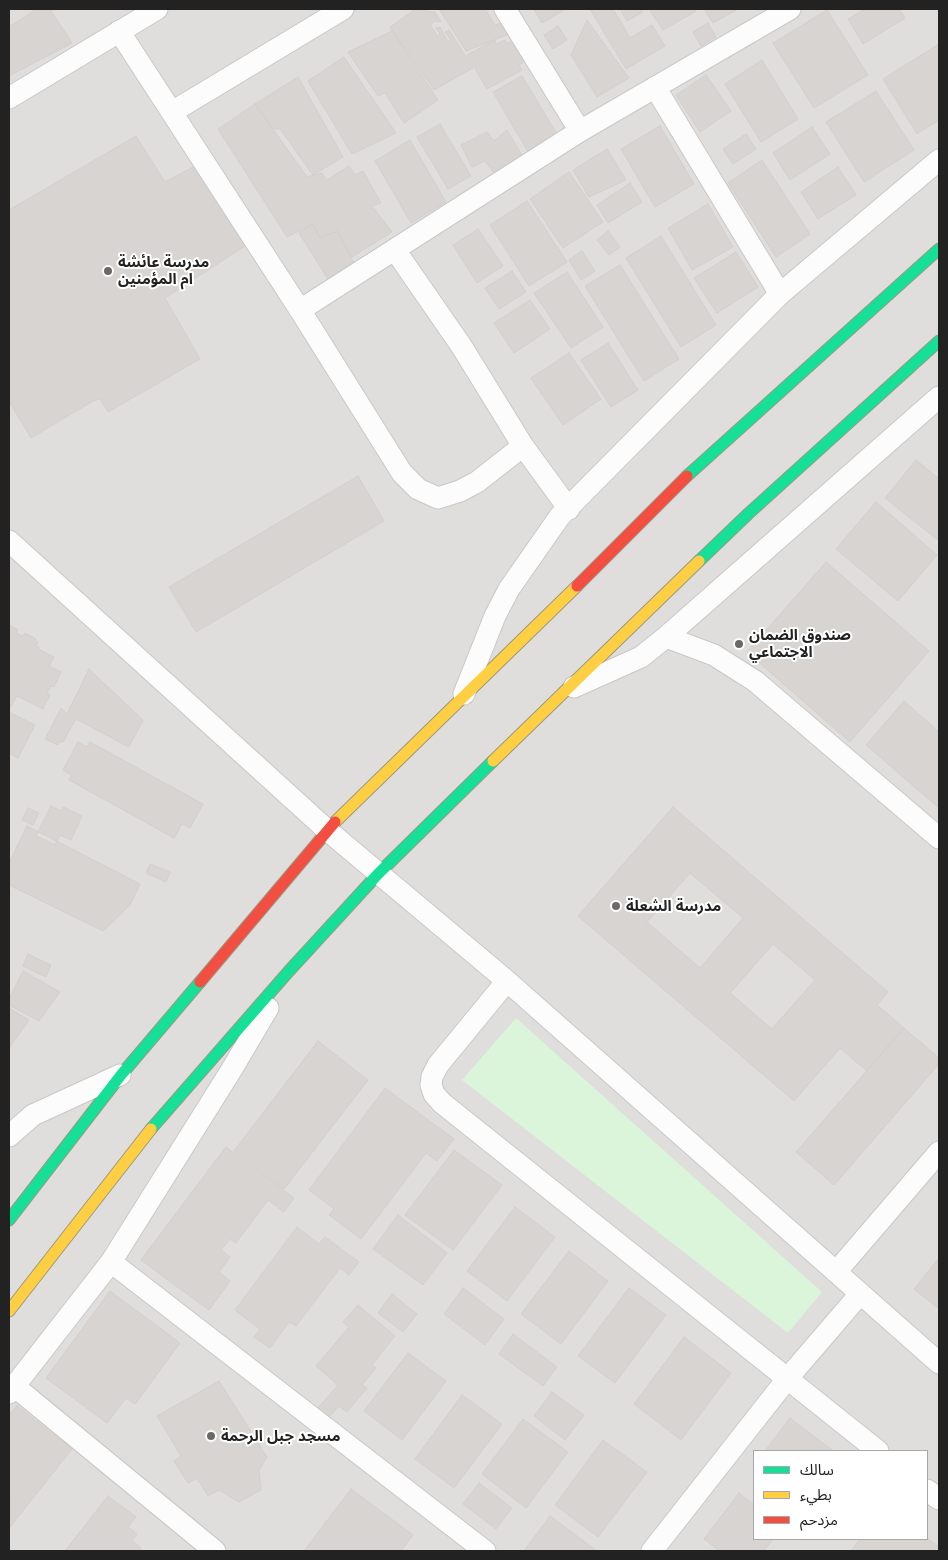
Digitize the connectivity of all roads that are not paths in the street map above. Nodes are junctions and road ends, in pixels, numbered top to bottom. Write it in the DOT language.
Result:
graph roads {
  1 [pos="157,9"];
  2 [pos="343,9"];
  3 [pos="505,9"];
  4 [pos="790,9"];
  5 [pos="119,30"];
  6 [pos="655,87"];
  7 [pos="9,98"];
  8 [pos="172,112"];
  9 [pos="580,131"];
  10 [pos="939,160"];
  11 [pos="939,249"];
  12 [pos="396,250"];
  13 [pos="780,294"];
  14 [pos="300,310"];
  15 [pos="939,341"];
  16 [pos="939,397"];
  17 [pos="523,446"];
  18 [pos="568,509"];
  19 [pos="10,546"];
  20 [pos="666,637"];
  21 [pos="564,691"];
  22 [pos="462,700"];
  23 [pos="327,830"];
  24 [pos="939,838"];
  25 [pos="378,874"];
  26 [pos="289,971"];
  27 [pos="507,981"];
  28 [pos="121,1075"];
  29 [pos="9,1136"];
  30 [pos="939,1152"];
  31 [pos="9,1220"];
  32 [pos="112,1262"];
  33 [pos="836,1272"];
  34 [pos="860,1294"];
  35 [pos="9,1312"];
  36 [pos="939,1364"];
  37 [pos="787,1379"];
  38 [pos="11,1390"];
  39 [pos="877,1450"];
  40 [pos="928,1491"];
  41 [pos="939,1499"];
  42 [pos="215,1551"];
  43 [pos="485,1551"];
  44 [pos="652,1551"];
  1 -- 5 [label="street"];
  2 -- 8 [label="street"];
  3 -- 9 [label="street"];
  4 -- 6 [label="street"];
  5 -- 7 [label="street"];
  5 -- 8 [label="street"];
  6 -- 9 [label="street"];
  6 -- 13 [label="street"];
  8 -- 14 [label="street"];
  9 -- 12 [label="street"];
  10 -- 13 [label="street"];
  11 -- 22 [label="street"];
  12 -- 14 [label="street"];
  12 -- 17 [label="street"];
  13 -- 18 [label="street"];
  14 -- 17 [label="street"];
  15 -- 21 [label="street"];
  16 -- 20 [label="street"];
  17 -- 18 [label="street"];
  18 -- 22 [label="street"];
  19 -- 23 [label="street"];
  20 -- 21 [label="street"];
  20 -- 24 [label="street"];
  21 -- 25 [label="street"];
  22 -- 23 [label="street"];
  23 -- 25 [label="street"];
  23 -- 28 [label="street"];
  25 -- 26 [label="street"];
  25 -- 27 [label="street"];
  26 -- 32 [label="street"];
  26 -- 35 [label="street"];
  27 -- 33 [label="street"];
  27 -- 37 [label="street"];
  28 -- 29 [label="street"];
  28 -- 31 [label="street"];
  30 -- 33 [label="street"];
  32 -- 38 [label="street"];
  32 -- 43 [label="street"];
  33 -- 34 [label="street"];
  34 -- 36 [label="street"];
  34 -- 37 [label="street"];
  37 -- 39 [label="street"];
  37 -- 44 [label="street"];
  38 -- 42 [label="street"];
  40 -- 41 [label="street"];
}
